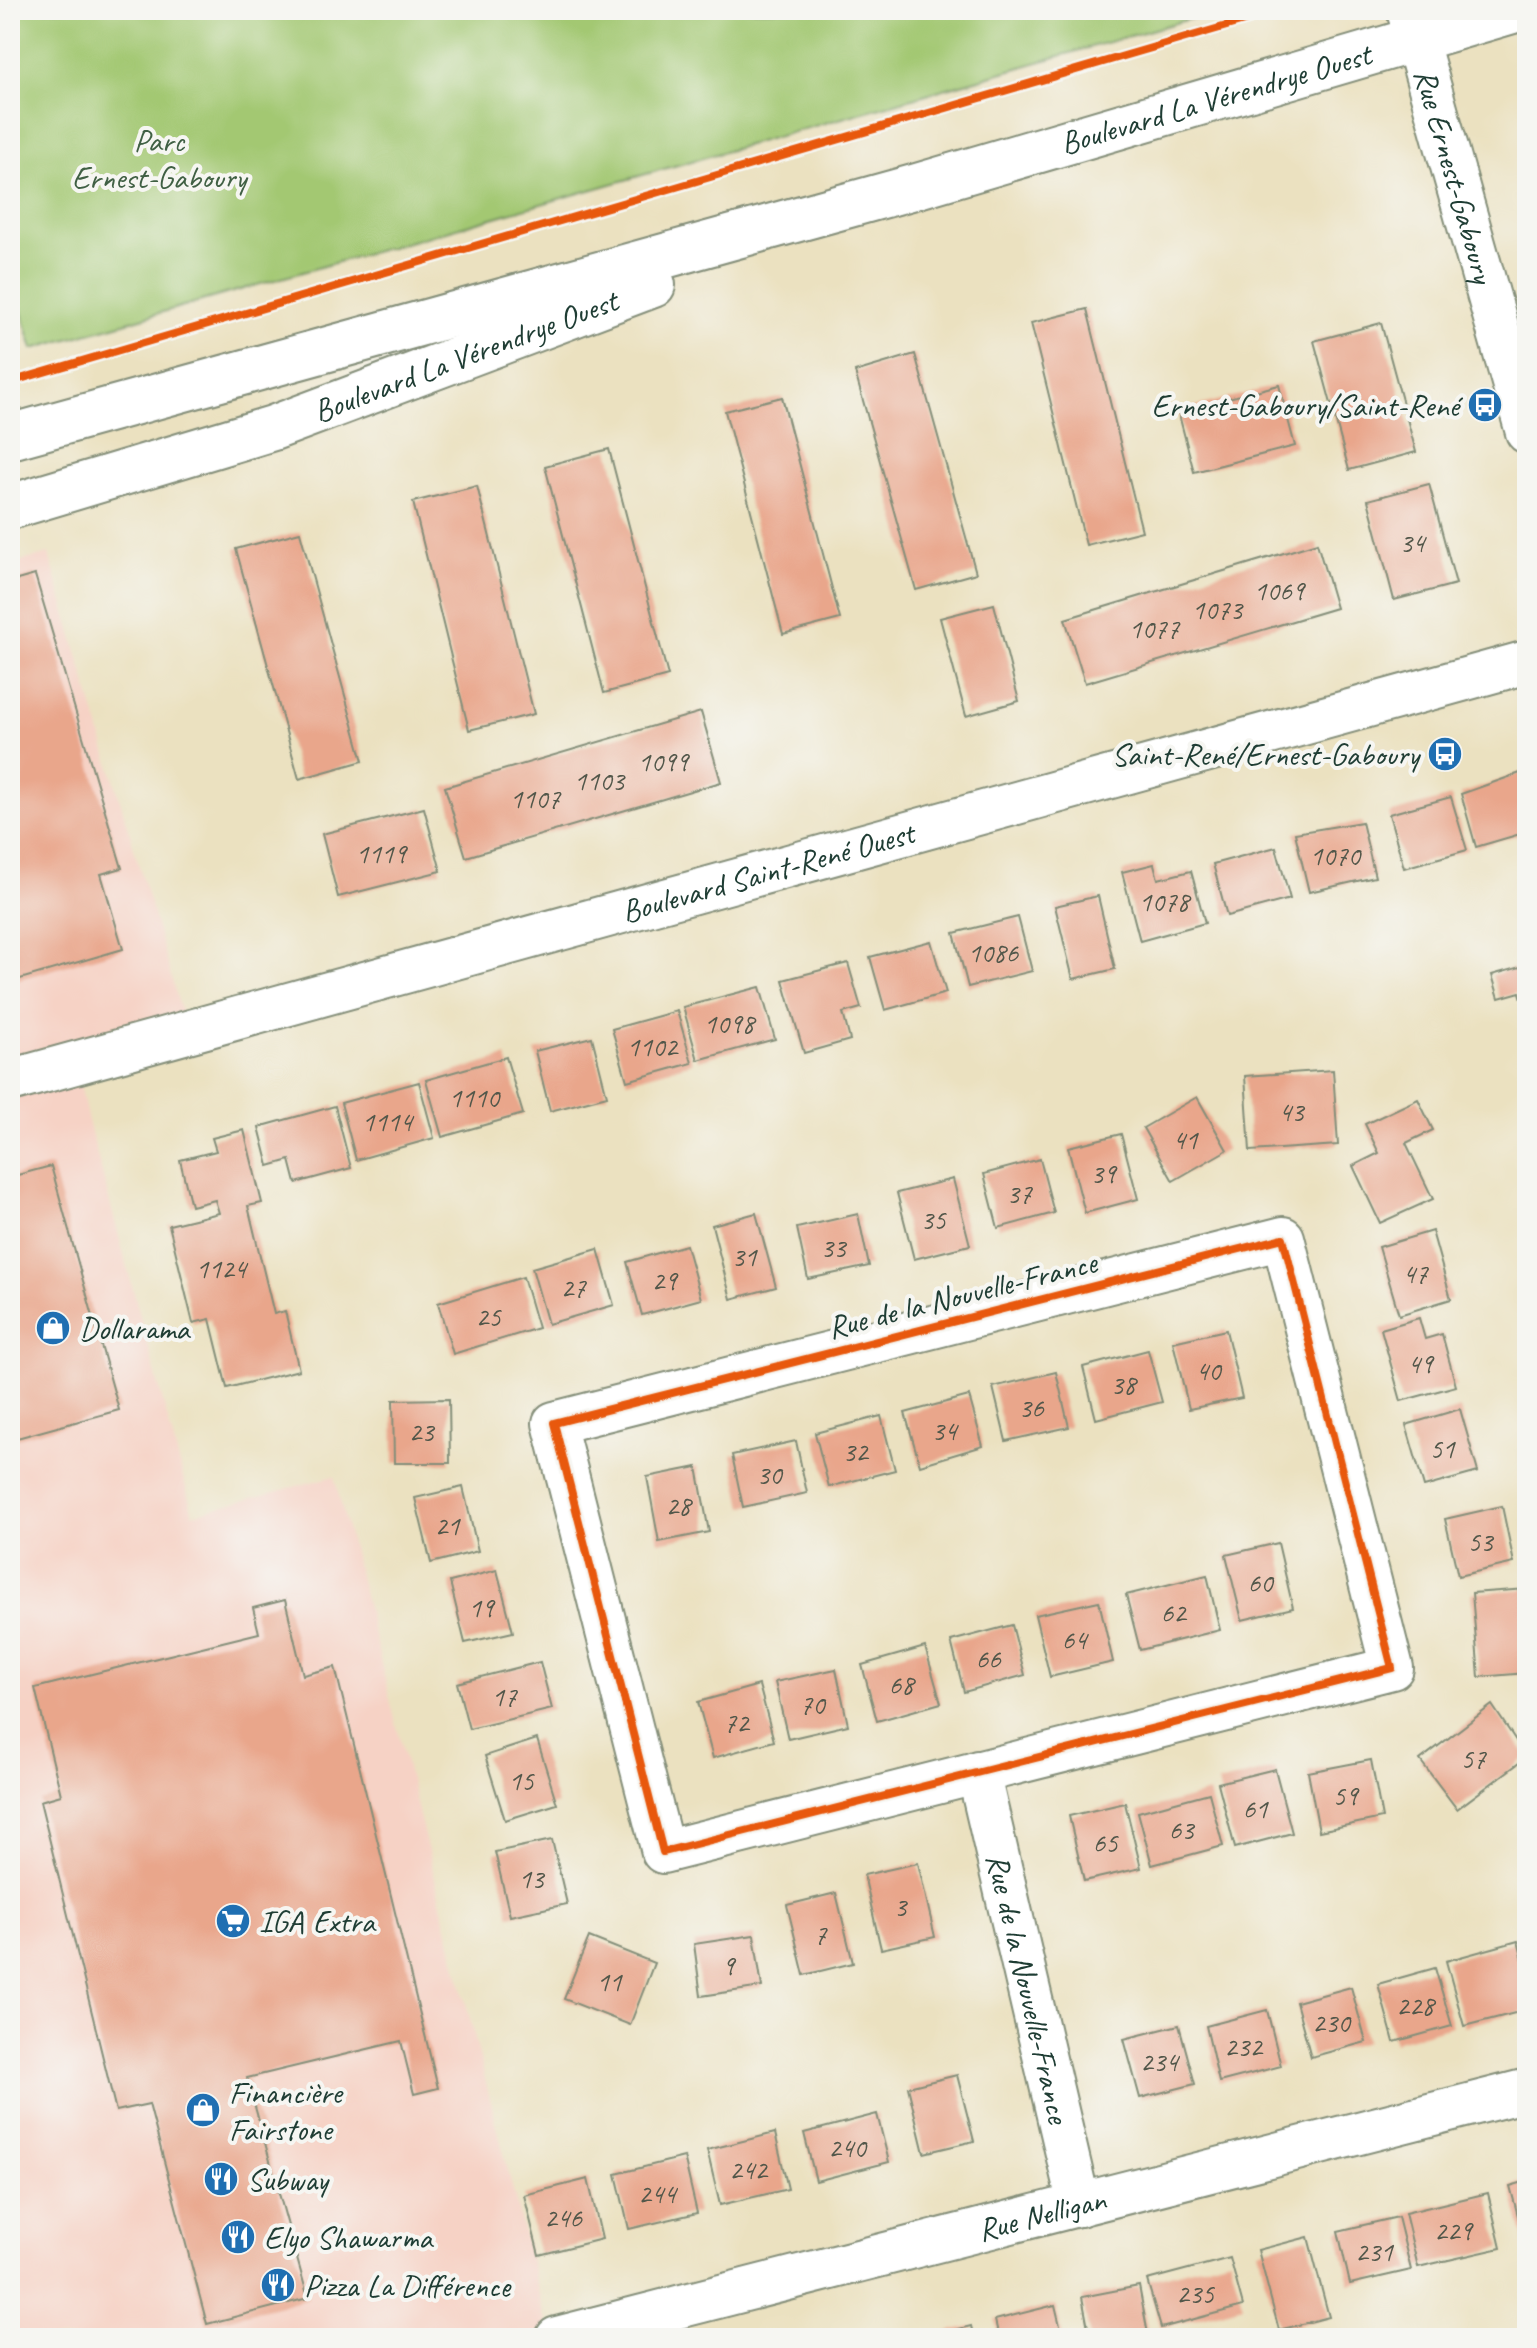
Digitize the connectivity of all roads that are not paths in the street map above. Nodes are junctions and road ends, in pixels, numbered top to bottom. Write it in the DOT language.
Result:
graph roads {
  1 [pos="1516,10"];
  2 [pos="1412,25"];
  3 [pos="914,187"];
  4 [pos="1527,432"];
  5 [pos="10,437"];
  6 [pos="10,507"];
  7 [pos="1527,662"];
  8 [pos="10,1081"];
  9 [pos="978,1772"];
  10 [pos="1527,2090"];
  11 [pos="1079,2205"];
  12 [pos="649,2327"];
  13 [pos="557,2338"];
  1 -- 2 [label="main road, Boulevard La Vérendrye Ouest"];
  2 -- 3 [label="main road, Boulevard La Vérendrye Ouest"];
  2 -- 4 [label="street, Rue Ernest-Gaboury"];
  3 -- 5 [label="main road, Boulevard La Vérendrye Ouest"];
  3 -- 6 [label="main road, Boulevard La Vérendrye Ouest"];
  7 -- 8 [label="street, Boulevard Saint-René Ouest"];
  9 -- 9 [label="street, Rue de la Nouvelle-France"];
  9 -- 11 [label="street, Rue de la Nouvelle-France"];
  10 -- 11 [label="street, Rue Nelligan"];
  11 -- 12 [label="street, Rue Nelligan"];
  12 -- 13 [label="street, Rue Nelligan"];
}
